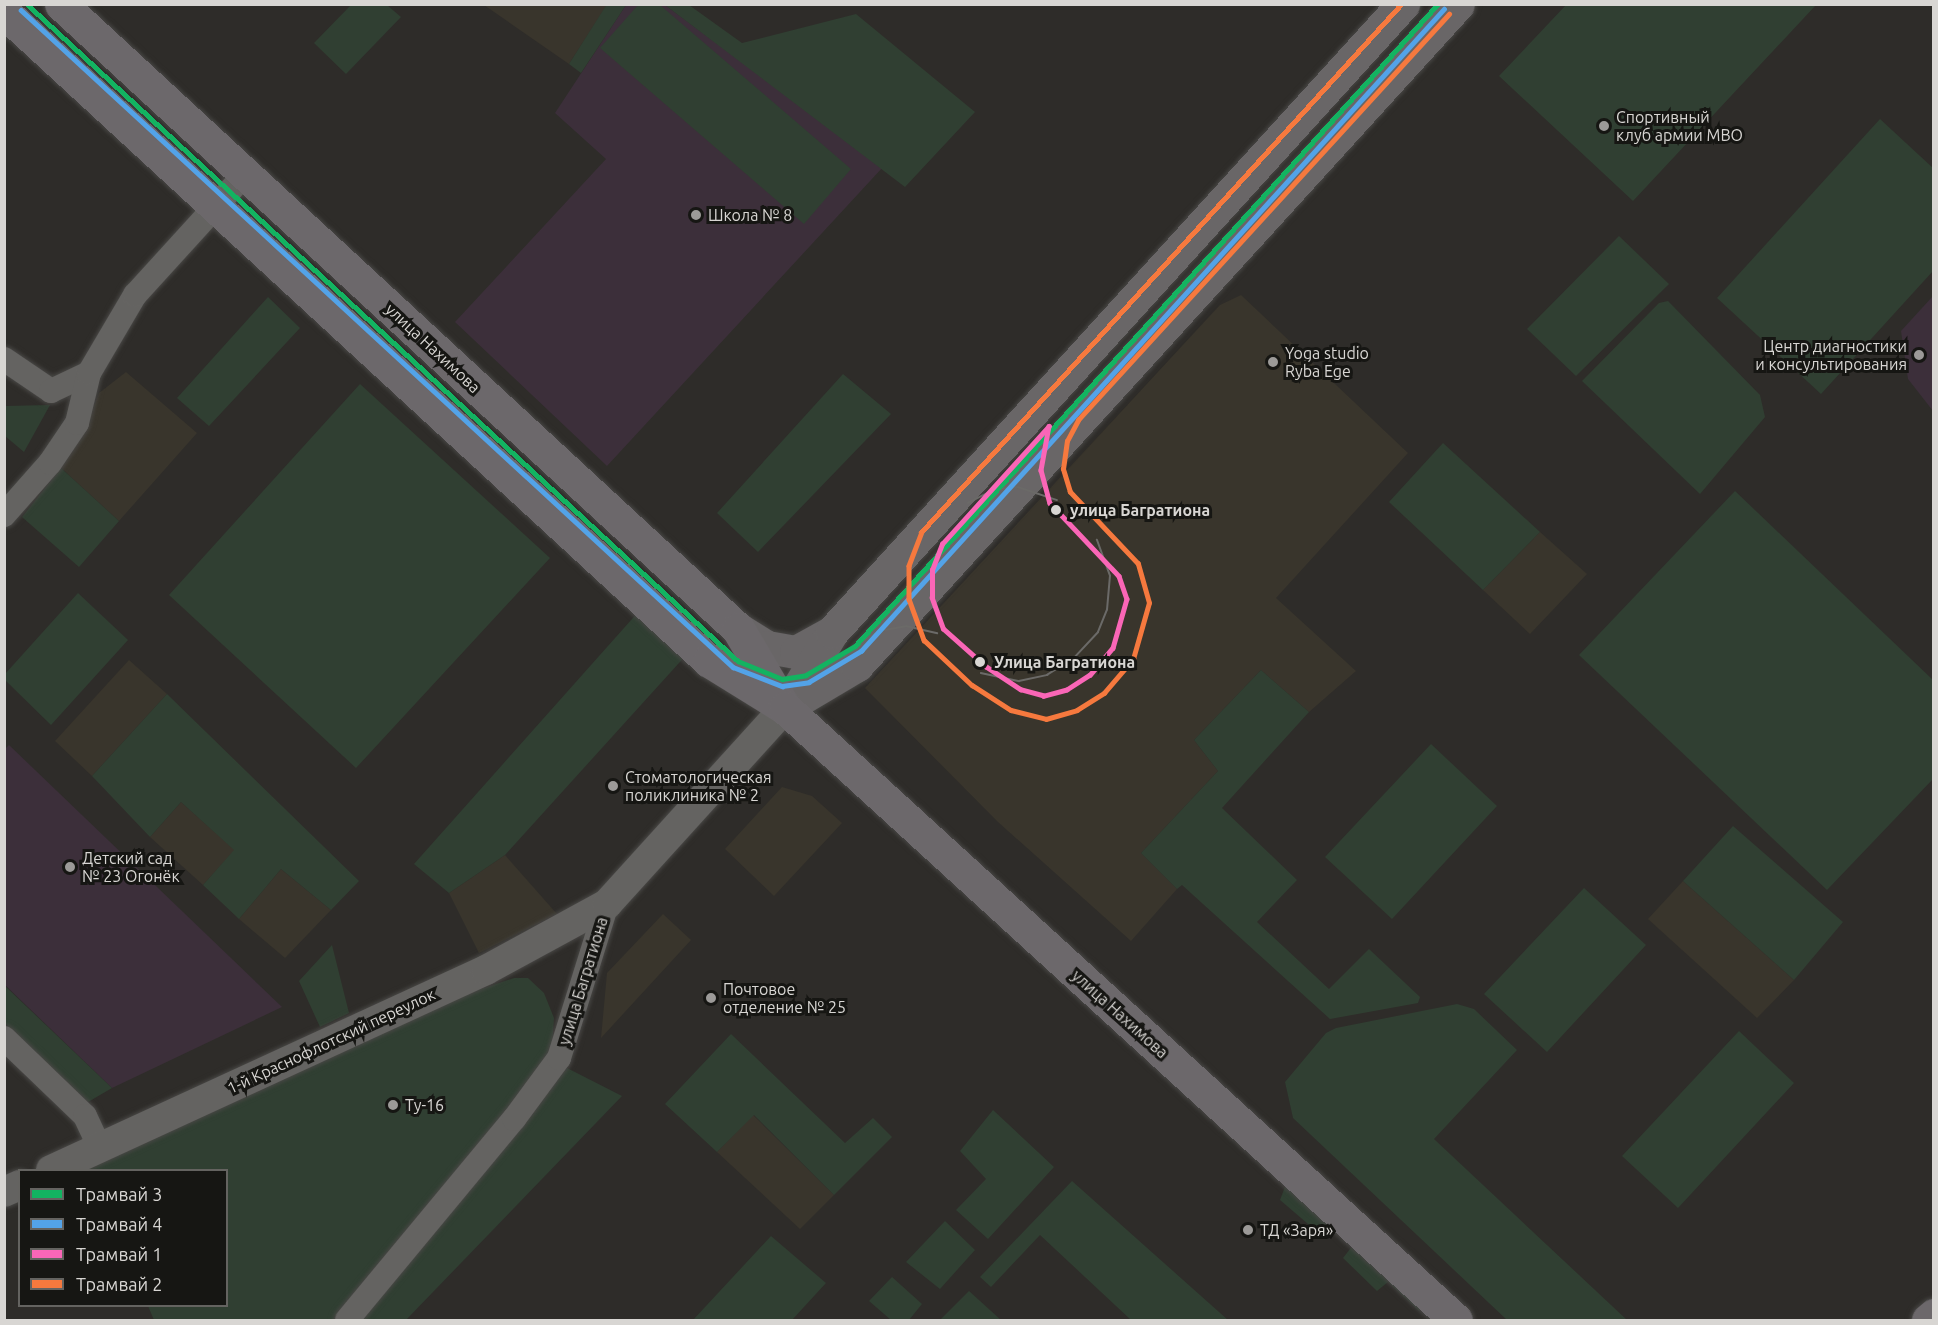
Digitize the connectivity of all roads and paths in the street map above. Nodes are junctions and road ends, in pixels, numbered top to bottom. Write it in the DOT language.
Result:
graph roads {
  1 [pos="62,4"];
  2 [pos="1404,4"];
  3 [pos="1458,4"];
  4 [pos="4,12"];
  5 [pos="1433,32"];
  6 [pos="244,174"];
  7 [pos="215,206"];
  8 [pos="4,359"];
  9 [pos="89,373"];
  10 [pos="4,515"];
  11 [pos="738,629"];
  12 [pos="832,632"];
  13 [pos="785,708"];
  14 [pos="607,904"];
  15 [pos="4,1038"];
  16 [pos="100,1148"];
  17 [pos="53,1169"];
  18 [pos="18,1186"];
  19 [pos="4,1192"];
  20 [pos="1934,1315"];
  21 [pos="347,1320"];
  22 [pos="1456,1320"];
  23 [pos="1928,1320"];
  1 -- 6 [label="main road, улица Нахимова"];
  2 -- 5 [label="main road"];
  2 -- 12 [label="main road, улица Багратиона"];
  3 -- 5 [label="main road, улица Багратиона"];
  4 -- 7 [label="main road, улица Нахимова"];
  5 -- 13 [label="main road, улица Багратиона"];
  6 -- 7 [label="street"];
  6 -- 11 [label="main road, улица Нахимова"];
  7 -- 9 [label="street"];
  7 -- 13 [label="main road, улица Нахимова"];
  8 -- 9 [label="street"];
  9 -- 10 [label="street"];
  11 -- 12 [label="main road"];
  11 -- 13 [label="main road, улица Нахимова"];
  12 -- 13 [label="main road, улица Багратиона"];
  13 -- 14 [label="street, улица Багратиона"];
  13 -- 22 [label="main road, улица Нахимова"];
  14 -- 16 [label="street, 1-й Краснофлотский переулок"];
  14 -- 21 [label="street, улица Багратиона"];
  15 -- 16 [label="street"];
  16 -- 17 [label="street, 1-й Краснофлотский переулок"];
  18 -- 19 [label="street"];
  20 -- 23 [label="main road"];
}
